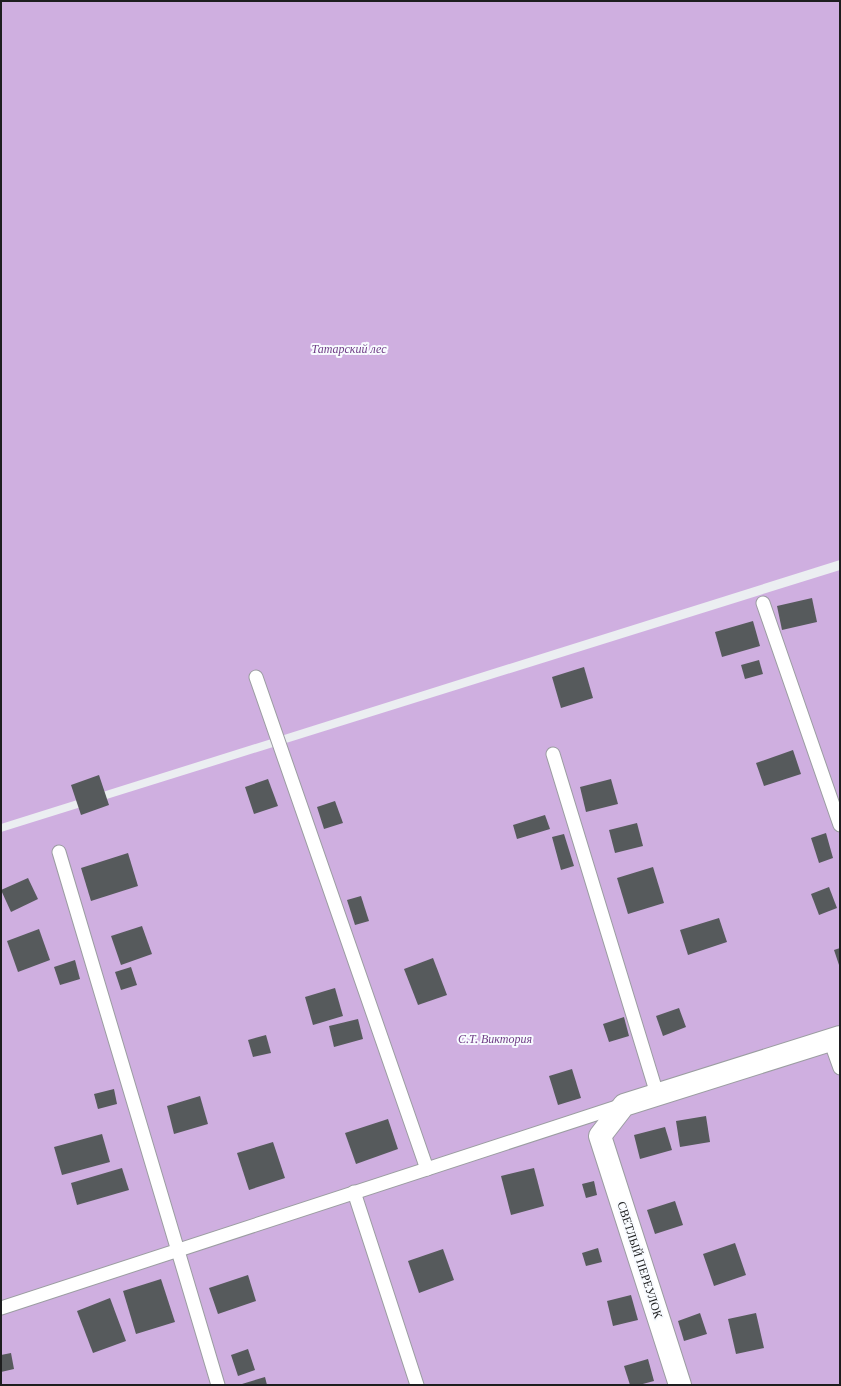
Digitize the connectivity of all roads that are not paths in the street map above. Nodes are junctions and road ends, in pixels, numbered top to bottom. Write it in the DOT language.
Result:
graph roads {
  1 [pos="763,603"];
  2 [pos="256,677"];
  3 [pos="554,754"];
  4 [pos="840,825"];
  5 [pos="59,852"];
  6 [pos="835,1038"];
  7 [pos="840,1068"];
  8 [pos="657,1094"];
  9 [pos="624,1105"];
  10 [pos="427,1169"];
  11 [pos="354,1192"];
  12 [pos="178,1250"];
  13 [pos="1,1308"];
  14 [pos="218,1385"];
  15 [pos="417,1385"];
  16 [pos="680,1385"];
  1 -- 4 [label="lane"];
  2 -- 10 [label="lane"];
  3 -- 8 [label="lane"];
  5 -- 12 [label="lane"];
  6 -- 7 [label="lane"];
  6 -- 8 [label="street"];
  8 -- 9 [label="street"];
  9 -- 10 [label="lane"];
  9 -- 16 [label="street, СВЕТЛЫЙ ПЕРЕУЛОК"];
  10 -- 11 [label="lane"];
  11 -- 12 [label="lane"];
  11 -- 15 [label="lane"];
  12 -- 13 [label="lane"];
  12 -- 14 [label="lane"];
}
